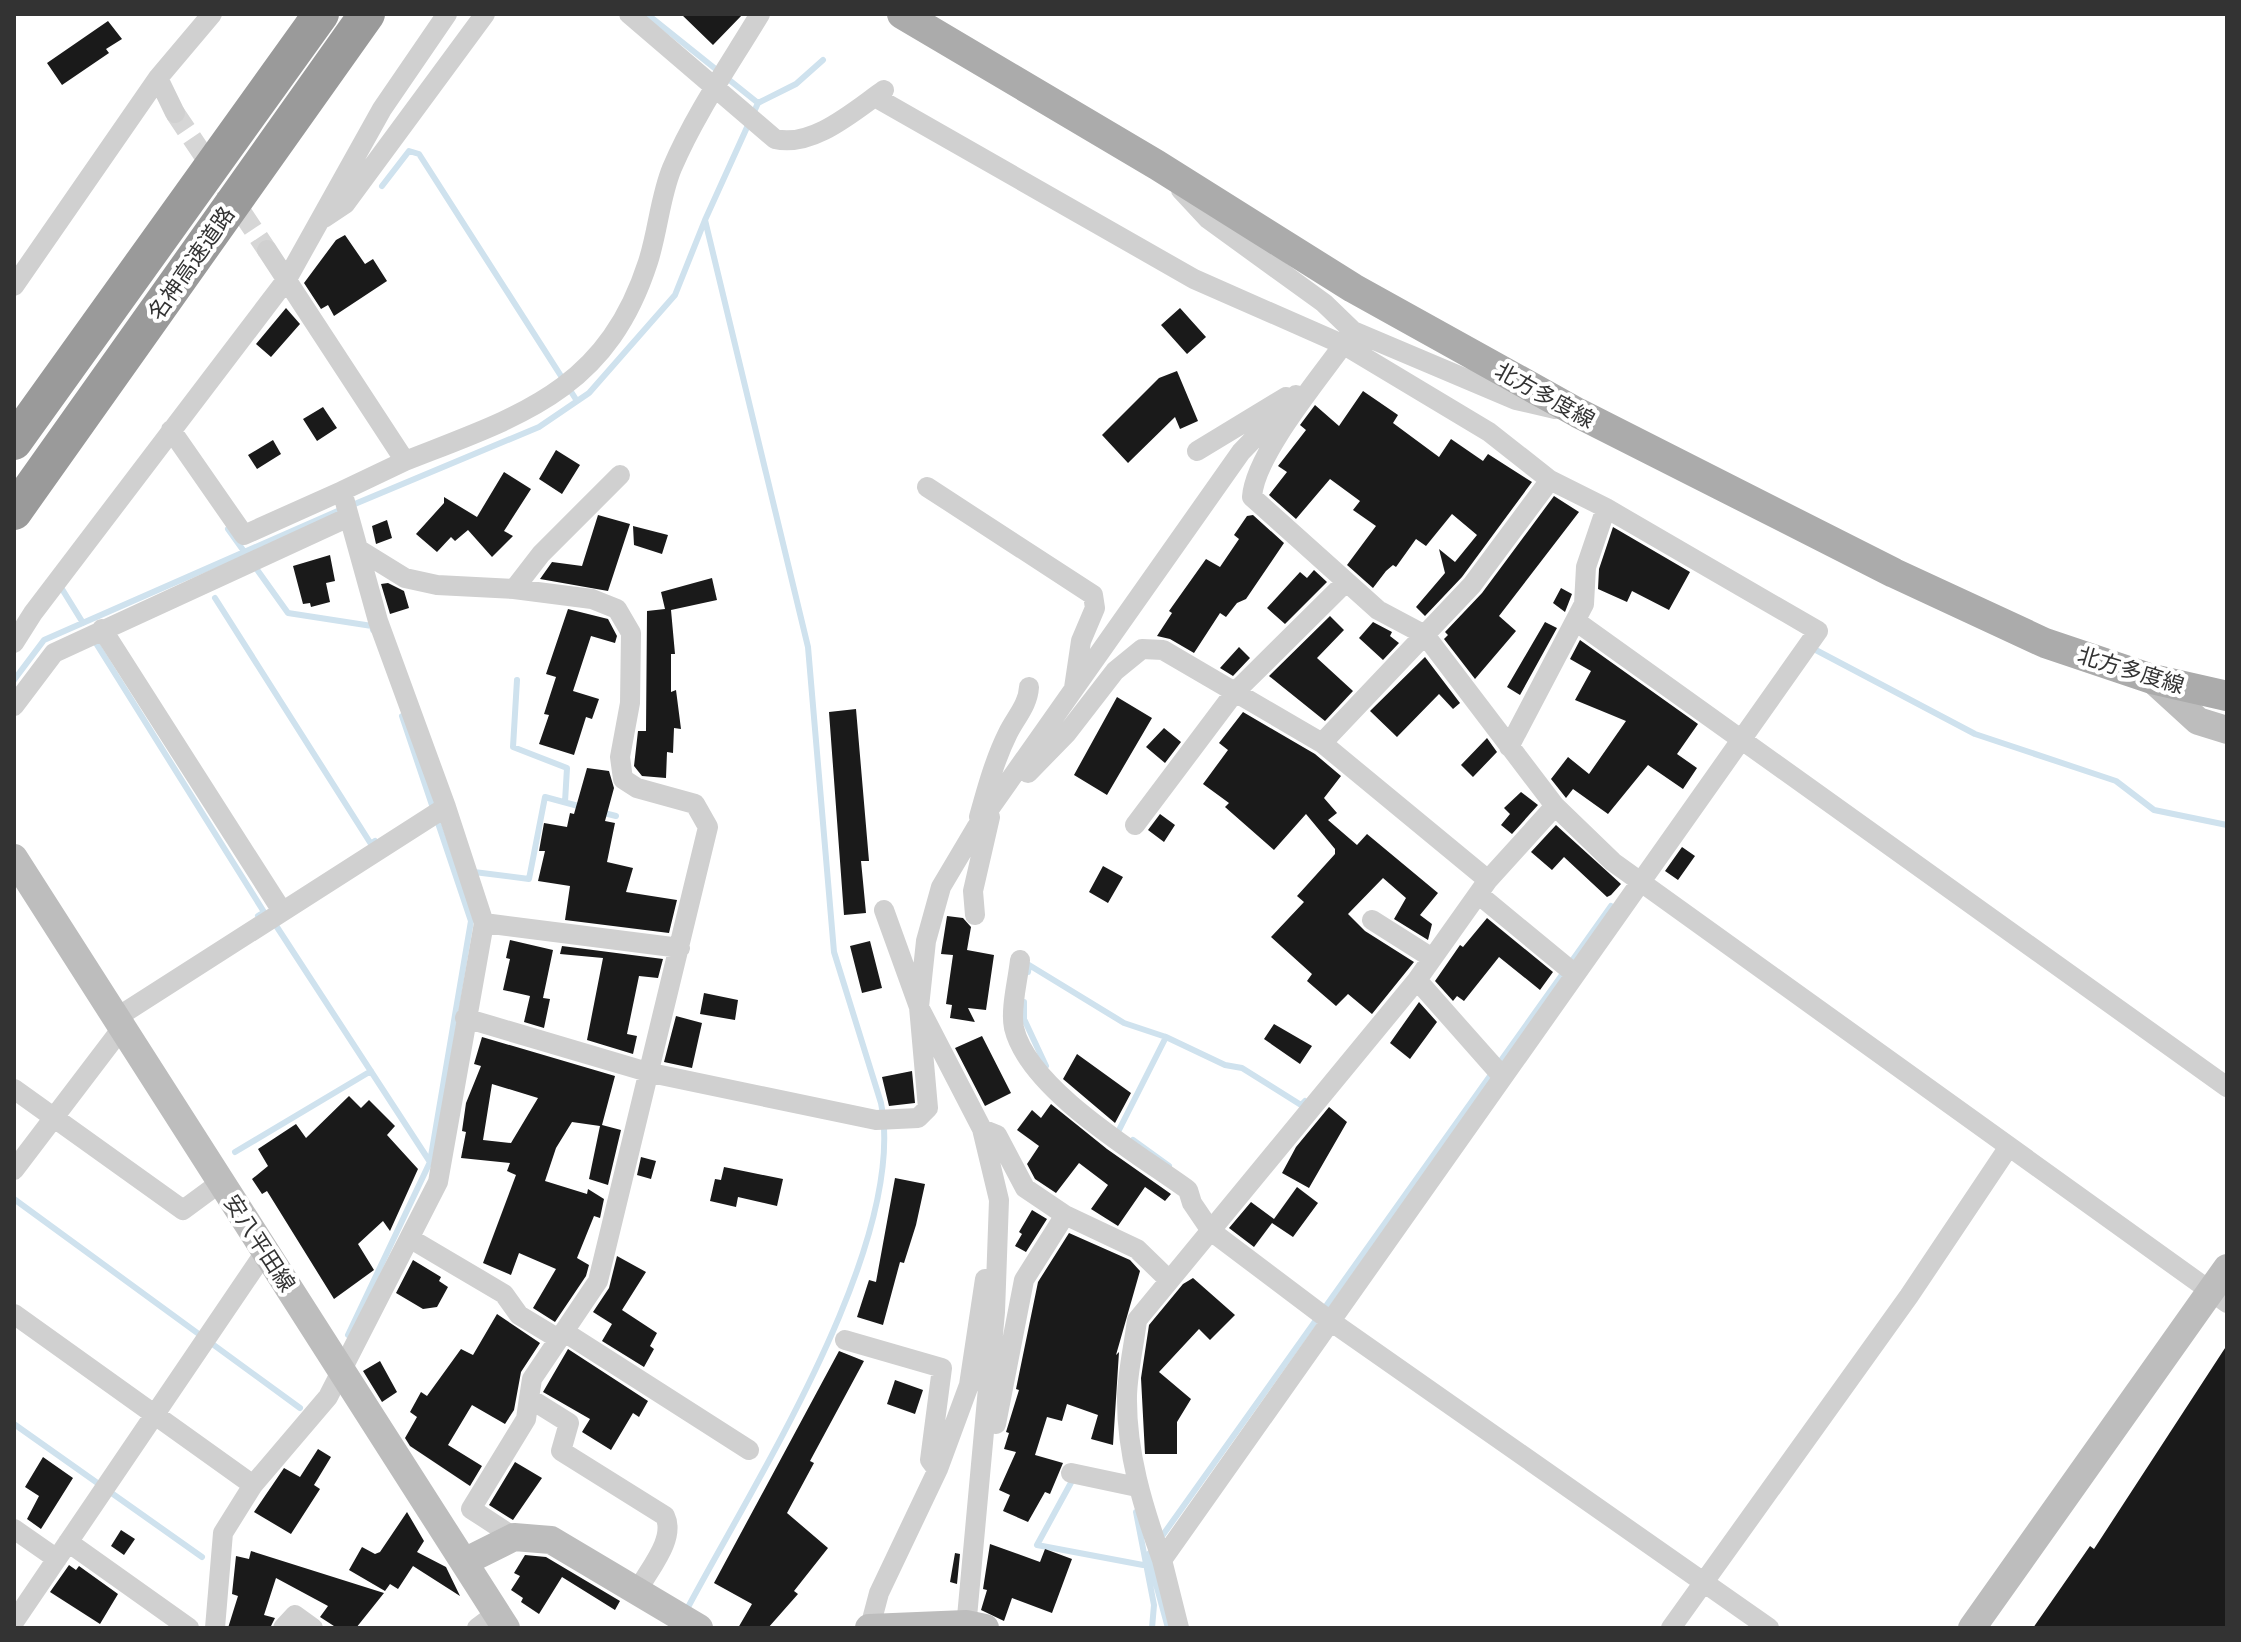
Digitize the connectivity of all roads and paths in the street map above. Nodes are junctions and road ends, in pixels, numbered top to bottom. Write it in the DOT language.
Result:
graph roads {
  1 [pos="212,14"];
  2 [pos="321,14"];
  3 [pos="367,14"];
  4 [pos="447,14"];
  5 [pos="485,14"];
  6 [pos="629,14"];
  7 [pos="760,14"];
  8 [pos="902,14"];
  9 [pos="158,78"];
  10 [pos="716,87"];
  11 [pos="175,113"];
  12 [pos="1157,165"];
  13 [pos="320,220"];
  14 [pos="267,250"];
  15 [pos="287,279"];
  16 [pos="14,286"];
  17 [pos="1348,338"];
  18 [pos="1325,374"];
  19 [pos="1300,390"];
  20 [pos="1578,413"];
  21 [pos="171,430"];
  22 [pos="14,442"];
  23 [pos="1197,451"];
  24 [pos="405,461"];
  25 [pos="620,475"];
  26 [pos="1550,480"];
  27 [pos="927,487"];
  28 [pos="342,491"];
  29 [pos="1606,508"];
  30 [pos="14,512"];
  31 [pos="349,517"];
  32 [pos="358,549"];
  33 [pos="1345,583"];
  34 [pos="514,589"];
  35 [pos="1577,622"];
  36 [pos="102,629"];
  37 [pos="1425,635"];
  38 [pos="14,643"];
  39 [pos="2152,679"];
  40 [pos="1029,687"];
  41 [pos="1074,689"];
  42 [pos="1235,692"];
  43 [pos="2227,696"];
  44 [pos="14,706"];
  45 [pos="2227,730"];
  46 [pos="1743,739"];
  47 [pos="1322,743"];
  48 [pos="1509,747"];
  49 [pos="1016,776"];
  50 [pos="993,805"];
  51 [pos="1555,806"];
  52 [pos="446,807"];
  53 [pos="1135,825"];
  54 [pos="976,828"];
  55 [pos="14,858"];
  56 [pos="1641,884"];
  57 [pos="1483,887"];
  58 [pos="884,910"];
  59 [pos="282,911"];
  60 [pos="975,915"];
  61 [pos="1372,920"];
  62 [pos="484,923"];
  63 [pos="680,948"];
  64 [pos="1432,958"];
  65 [pos="1020,960"];
  66 [pos="1575,974"];
  67 [pos="1417,980"];
  68 [pos="919,1007"];
  69 [pos="465,1018"];
  70 [pos="119,1023"];
  71 [pos="651,1073"];
  72 [pos="1502,1076"];
  73 [pos="2227,1087"];
  74 [pos="14,1089"];
  75 [pos="53,1117"];
  76 [pos="982,1129"];
  77 [pos="2008,1148"];
  78 [pos="14,1170"];
  79 [pos="221,1182"];
  80 [pos="999,1200"];
  81 [pos="1065,1215"];
  82 [pos="1211,1231"];
  83 [pos="411,1239"];
  84 [pos="265,1252"];
  85 [pos="2227,1268"];
  86 [pos="1169,1280"];
  87 [pos="2218,1298"];
  88 [pos="14,1314"];
  89 [pos="1329,1320"];
  90 [pos="562,1336"];
  91 [pos="845,1340"];
  92 [pos="342,1372"];
  93 [pos="529,1398"];
  94 [pos="156,1416"];
  95 [pos="983,1445"];
  96 [pos="749,1450"];
  97 [pos="938,1469"];
  98 [pos="1071,1473"];
  99 [pos="253,1485"];
  100 [pos="1137,1487"];
  101 [pos="14,1529"];
  102 [pos="514,1537"];
  103 [pos="62,1551"];
  104 [pos="1162,1560"];
  105 [pos="466,1561"];
  106 [pos="1704,1582"];
  107 [pos="638,1590"];
  108 [pos="493,1623"];
  109 [pos="15,1626"];
  110 [pos="970,1627"];
  111 [pos="189,1628"];
  112 [pos="215,1628"];
  113 [pos="283,1628"];
  114 [pos="313,1628"];
  115 [pos="699,1628"];
  116 [pos="869,1628"];
  117 [pos="1179,1628"];
  118 [pos="1671,1628"];
  119 [pos="1769,1628"];
  120 [pos="1972,1628"];
  1 -- 9 [label="street"];
  2 -- 22 [label="highway, 名神高速道路"];
  3 -- 30 [label="highway, 名神高速道路"];
  4 -- 13 [label="street"];
  5 -- 13 [label="street"];
  6 -- 10 [label="street"];
  7 -- 10 [label="street"];
  8 -- 12 [label="main road, 北方多度線"];
  9 -- 11 [label="street"];
  9 -- 16 [label="street"];
  10 -- 17 [label="street"];
  10 -- 24 [label="street"];
  12 -- 17 [label="street"];
  12 -- 20 [label="main road, 北方多度線"];
  13 -- 15 [label="street"];
  14 -- 15 [label="street"];
  15 -- 21 [label="street"];
  15 -- 24 [label="street"];
  17 -- 18 [label="street"];
  17 -- 20 [label="street"];
  17 -- 26 [label="street"];
  18 -- 19 [label="street"];
  18 -- 33 [label="street"];
  19 -- 23 [label="street"];
  19 -- 41 [label="street"];
  20 -- 39 [label="main road, 北方多度線"];
  21 -- 28 [label="street"];
  21 -- 38 [label="street"];
  24 -- 28 [label="street"];
  25 -- 34 [label="street"];
  26 -- 29 [label="street"];
  26 -- 37 [label="street"];
  27 -- 41 [label="street"];
  28 -- 31 [label="street"];
  29 -- 35 [label="street"];
  29 -- 46 [label="street"];
  31 -- 32 [label="street"];
  31 -- 36 [label="street"];
  32 -- 34 [label="street"];
  32 -- 52 [label="street"];
  33 -- 37 [label="street"];
  33 -- 42 [label="street"];
  34 -- 63 [label="street"];
  35 -- 46 [label="street"];
  35 -- 48 [label="street"];
  36 -- 44 [label="street"];
  36 -- 59 [label="street"];
  37 -- 47 [label="street"];
  37 -- 48 [label="street"];
  39 -- 43 [label="main road, 北方多度線"];
  39 -- 45 [label="street"];
  40 -- 54 [label="street"];
  41 -- 49 [label="street"];
  42 -- 47 [label="street"];
  42 -- 49 [label="street"];
  42 -- 53 [label="street"];
  46 -- 56 [label="street"];
  46 -- 73 [label="street"];
  47 -- 57 [label="street"];
  48 -- 51 [label="street"];
  49 -- 50 [label="street"];
  50 -- 54 [label="street"];
  50 -- 60 [label="street"];
  51 -- 56 [label="street"];
  51 -- 57 [label="street"];
  52 -- 59 [label="street"];
  52 -- 62 [label="street"];
  54 -- 68 [label="street"];
  55 -- 70 [label="street, 安八平田線"];
  56 -- 66 [label="street"];
  56 -- 77 [label="street"];
  57 -- 64 [label="street"];
  57 -- 66 [label="street"];
  58 -- 68 [label="street"];
  59 -- 70 [label="street"];
  61 -- 64 [label="street"];
  62 -- 63 [label="street"];
  62 -- 69 [label="street"];
  63 -- 71 [label="street"];
  64 -- 67 [label="street"];
  65 -- 82 [label="street"];
  66 -- 72 [label="street"];
  67 -- 72 [label="street"];
  67 -- 82 [label="street"];
  68 -- 71 [label="street"];
  68 -- 76 [label="street"];
  69 -- 71 [label="street"];
  69 -- 83 [label="street"];
  70 -- 75 [label="street"];
  70 -- 79 [label="street, 安八平田線"];
  71 -- 90 [label="street"];
  72 -- 89 [label="street"];
  74 -- 75 [label="street"];
  75 -- 78 [label="street"];
  75 -- 79 [label="street"];
  76 -- 80 [label="street"];
  76 -- 81 [label="street"];
  77 -- 87 [label="street"];
  77 -- 106 [label="street"];
  79 -- 84 [label="street, 安八平田線"];
  80 -- 95 [label="street"];
  80 -- 97 [label="street"];
  81 -- 86 [label="street"];
  81 -- 95 [label="street"];
  82 -- 86 [label="street"];
  82 -- 89 [label="street"];
  83 -- 90 [label="street"];
  83 -- 92 [label="street"];
  84 -- 92 [label="street, 安八平田線"];
  84 -- 94 [label="street"];
  85 -- 87 [label="street"];
  86 -- 100 [label="street"];
  87 -- 120 [label="street"];
  88 -- 94 [label="street"];
  89 -- 104 [label="street"];
  89 -- 106 [label="street"];
  90 -- 93 [label="street"];
  90 -- 96 [label="street"];
  91 -- 97 [label="street"];
  92 -- 99 [label="street"];
  92 -- 105 [label="street, 安八平田線"];
  93 -- 102 [label="street"];
  93 -- 107 [label="street"];
  94 -- 99 [label="street"];
  94 -- 103 [label="street"];
  95 -- 110 [label="street"];
  97 -- 116 [label="street"];
  98 -- 100 [label="street"];
  99 -- 112 [label="street"];
  100 -- 104 [label="street"];
  101 -- 103 [label="street"];
  102 -- 105 [label="street"];
  102 -- 107 [label="street"];
  103 -- 109 [label="street"];
  103 -- 111 [label="street"];
  104 -- 117 [label="street"];
  105 -- 108 [label="street, 安八平田線"];
  106 -- 118 [label="street"];
  106 -- 119 [label="street"];
  107 -- 115 [label="street"];
  110 -- 116 [label="street"];
  113 -- 114 [label="street"];
}
